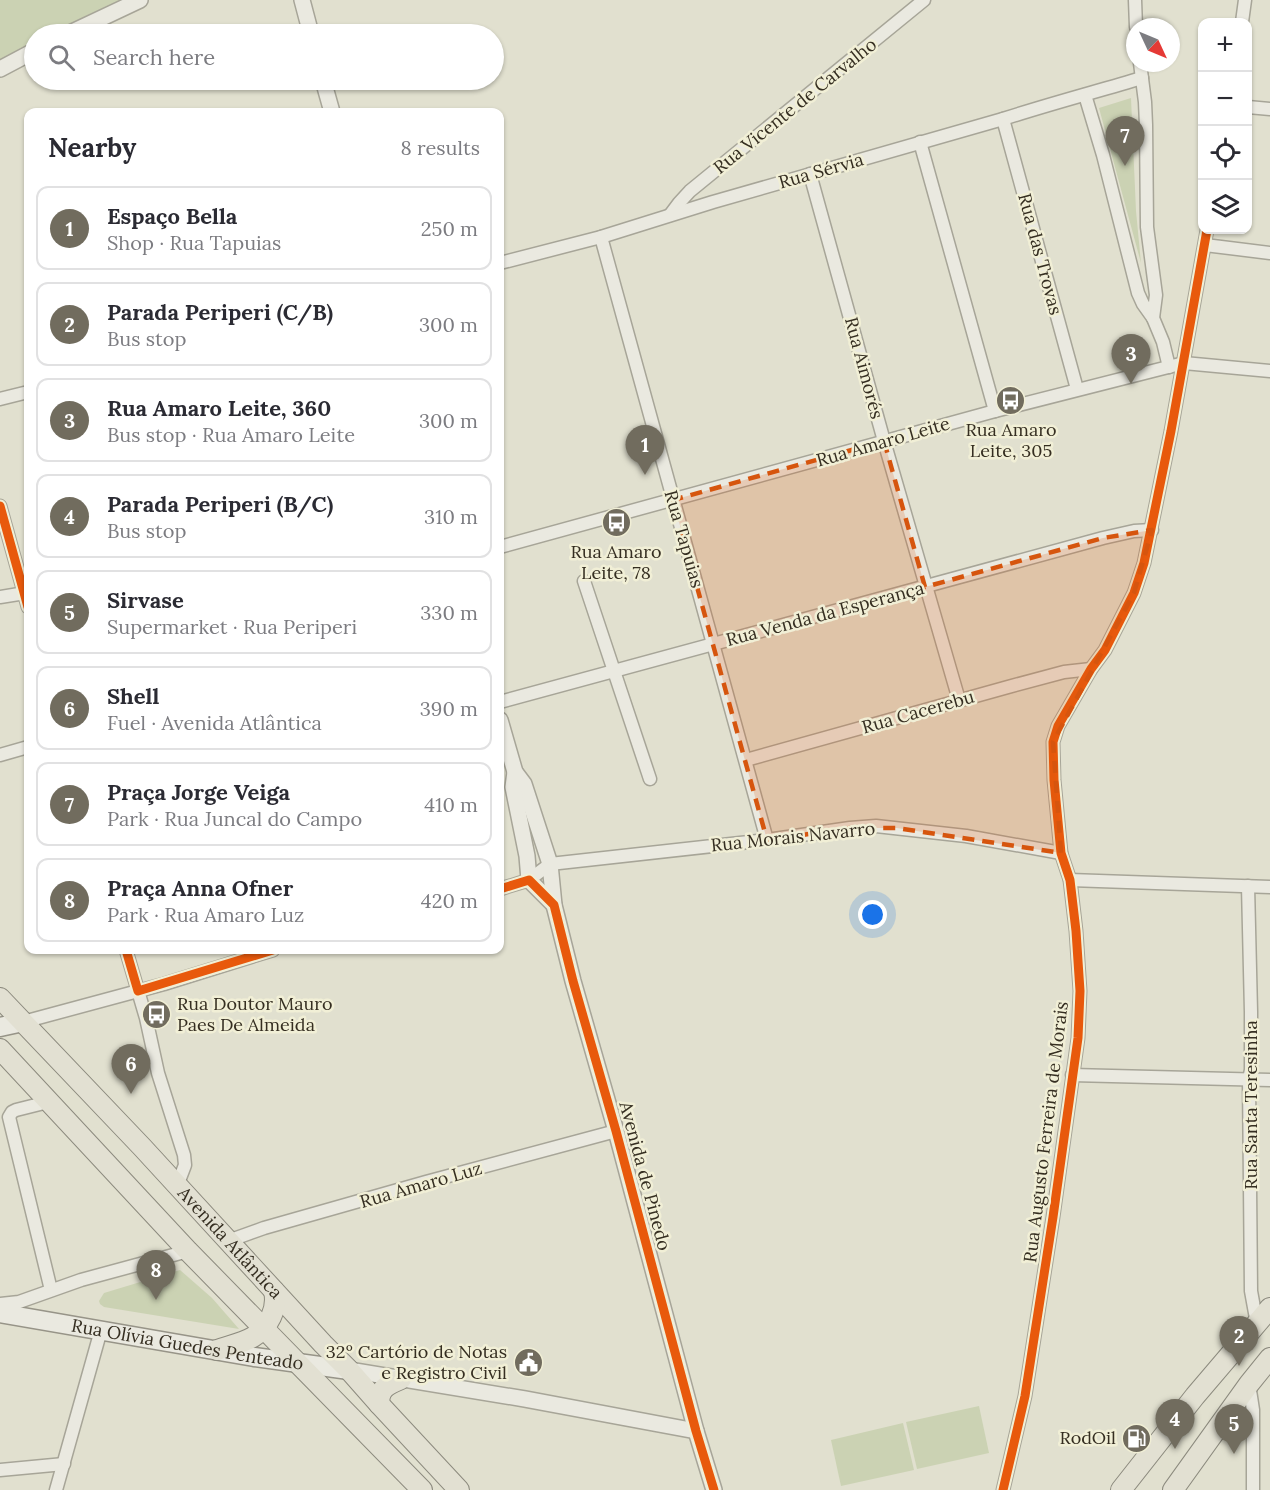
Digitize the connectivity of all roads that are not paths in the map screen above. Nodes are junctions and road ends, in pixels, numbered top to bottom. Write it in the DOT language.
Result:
graph roads {
  1 [pos="140,0"];
  2 [pos="302,0"];
  3 [pos="924,0"];
  4 [pos="1135,0"];
  5 [pos="1245,0"];
  6 [pos="1136,18"];
  7 [pos="1243,18"];
  8 [pos="89,24"];
  9 [pos="308,24"];
  10 [pos="24,56"];
  11 [pos="0,69"];
  12 [pos="1141,72"];
  13 [pos="1142,78"];
  14 [pos="326,90"];
  15 [pos="1086,95"];
  16 [pos="1252,107"];
  17 [pos="331,108"];
  18 [pos="1270,109"];
  19 [pos="1003,119"];
  20 [pos="920,142"];
  21 [pos="810,174"];
  22 [pos="670,215"];
  23 [pos="1206,234"];
  24 [pos="600,237"];
  25 [pos="1204,245"];
  26 [pos="1270,254"];
  27 [pos="504,262"];
  28 [pos="1153,318"];
  29 [pos="1184,363"];
  30 [pos="1169,367"];
  31 [pos="1270,371"];
  32 [pos="1077,389"];
  33 [pos="24,393"];
  34 [pos="0,399"];
  35 [pos="995,411"];
  36 [pos="884,441"];
  37 [pos="673,500"];
  38 [pos="0,506"];
  39 [pos="1152,530"];
  40 [pos="504,546"];
  41 [pos="584,581"];
  42 [pos="925,587"];
  43 [pos="24,590"];
  44 [pos="24,593"];
  45 [pos="0,597"];
  46 [pos="713,644"];
  47 [pos="1091,669"];
  48 [pos="614,671"];
  49 [pos="959,700"];
  50 [pos="504,701"];
  51 [pos="504,734"];
  52 [pos="24,748"];
  53 [pos="0,755"];
  54 [pos="746,760"];
  55 [pos="515,772"];
  56 [pos="650,779"];
  57 [pos="767,840"];
  58 [pos="1061,853"];
  59 [pos="550,864"];
  60 [pos="529,880"];
  61 [pos="1070,880"];
  62 [pos="1248,886"];
  63 [pos="1270,887"];
  64 [pos="504,888"];
  65 [pos="554,905"];
  66 [pos="127,954"];
  67 [pos="260,954"];
  68 [pos="138,991"];
  69 [pos="0,998"];
  70 [pos="23,1022"];
  71 [pos="0,1027"];
  72 [pos="0,1049"];
  73 [pos="1072,1076"];
  74 [pos="1249,1080"];
  75 [pos="1270,1080"];
  76 [pos="48,1102"];
  77 [pos="616,1131"];
  78 [pos="177,1186"];
  79 [pos="228,1241"];
  80 [pos="188,1251"];
  81 [pos="51,1290"];
  82 [pos="274,1291"];
  83 [pos="0,1304"];
  84 [pos="1270,1308"];
  85 [pos="0,1313"];
  86 [pos="1257,1324"];
  87 [pos="263,1328"];
  88 [pos="101,1330"];
  89 [pos="217,1350"];
  90 [pos="1270,1358"];
  91 [pos="297,1363"];
  92 [pos="349,1370"];
  93 [pos="401,1379"];
  94 [pos="1249,1384"];
  95 [pos="379,1404"];
  96 [pos="696,1431"];
  97 [pos="64,1464"];
  98 [pos="0,1470"];
  99 [pos="56,1490"];
  100 [pos="422,1490"];
  101 [pos="459,1490"];
  102 [pos="714,1490"];
  103 [pos="1003,1490"];
  104 [pos="1121,1490"];
  105 [pos="1173,1490"];
  106 [pos="1253,1490"];
  1 -- 8 [label="street"];
  2 -- 9 [label="street"];
  3 -- 22 [label="street, Rua Vicente de Carvalho"];
  4 -- 6 [label="street"];
  5 -- 7 [label="street"];
  10 -- 11 [label="street"];
  12 -- 13 [label="street"];
  13 -- 15 [label="street, Rua Sérvia"];
  13 -- 28 [label="street"];
  14 -- 17 [label="street"];
  15 -- 19 [label="street, Rua Sérvia"];
  15 -- 28 [label="street"];
  16 -- 18 [label="street"];
  19 -- 20 [label="street, Rua Sérvia"];
  19 -- 32 [label="street, Rua das Trovas"];
  20 -- 21 [label="street, Rua Sérvia"];
  20 -- 35 [label="street"];
  21 -- 22 [label="street, Rua Sérvia"];
  21 -- 36 [label="street, Rua Aimorés"];
  22 -- 24 [label="street, Rua Sérvia"];
  23 -- 25 [label="street, Rua Augusto Ferreira de Morais"];
  24 -- 27 [label="street, Rua Sérvia"];
  24 -- 37 [label="street, Rua Tapuias"];
  25 -- 26 [label="street"];
  25 -- 29 [label="street, Rua Augusto Ferreira de Morais"];
  28 -- 30 [label="street"];
  29 -- 30 [label="street, Rua Amaro Leite"];
  29 -- 31 [label="street, Rua Amaro Leite"];
  29 -- 39 [label="street, Rua Augusto Ferreira de Morais"];
  30 -- 32 [label="street, Rua Amaro Leite"];
  32 -- 35 [label="street, Rua Amaro Leite"];
  33 -- 34 [label="street"];
  35 -- 36 [label="street, Rua Amaro Leite"];
  36 -- 37 [label="street, Rua Amaro Leite"];
  36 -- 42 [label="street, Rua Aimorés"];
  37 -- 40 [label="street, Rua Amaro Leite"];
  37 -- 46 [label="street, Rua Tapuias"];
  38 -- 43 [label="street"];
  39 -- 42 [label="street, Rua Venda da Esperança"];
  39 -- 47 [label="street, Rua Augusto Ferreira de Morais"];
  41 -- 48 [label="street"];
  42 -- 46 [label="street, Rua Venda da Esperança"];
  42 -- 49 [label="street, Rua Aimorés"];
  44 -- 45 [label="street"];
  46 -- 48 [label="street, Rua Venda da Esperança"];
  46 -- 54 [label="street, Rua Tapuias"];
  47 -- 49 [label="street, Rua Cacerebu"];
  47 -- 58 [label="street, Rua Augusto Ferreira de Morais"];
  48 -- 50 [label="street, Rua Venda da Esperança"];
  48 -- 56 [label="street"];
  49 -- 54 [label="street, Rua Cacerebu"];
  51 -- 55 [label="street, Avenida de Pinedo"];
  52 -- 53 [label="street"];
  54 -- 57 [label="street, Rua Tapuias"];
  55 -- 59 [label="street, Avenida de Pinedo"];
  55 -- 60 [label="street, Avenida de Pinedo"];
  57 -- 58 [label="street, Rua Morais Navarro"];
  57 -- 59 [label="street, Rua Morais Navarro"];
  58 -- 61 [label="street, Rua Augusto Ferreira de Morais"];
  59 -- 60 [label="street"];
  59 -- 65 [label="street, Avenida de Pinedo"];
  60 -- 64 [label="street"];
  60 -- 65 [label="street"];
  61 -- 62 [label="street"];
  61 -- 73 [label="street, Rua Augusto Ferreira de Morais"];
  62 -- 63 [label="street"];
  62 -- 74 [label="street, Rua Santa Teresinha"];
  65 -- 77 [label="street, Avenida de Pinedo"];
  66 -- 68 [label="street"];
  67 -- 68 [label="street"];
  68 -- 70 [label="street"];
  68 -- 78 [label="street"];
  69 -- 70 [label="main road, Avenida Atlântica"];
  70 -- 71 [label="main road"];
  70 -- 78 [label="main road, Avenida Atlântica"];
  72 -- 76 [label="main road, Avenida Atlântica"];
  73 -- 74 [label="street"];
  73 -- 103 [label="street, Rua Augusto Ferreira de Morais"];
  74 -- 75 [label="street"];
  74 -- 86 [label="street, Rua Santa Teresinha"];
  76 -- 80 [label="main road, Avenida Atlântica"];
  76 -- 81 [label="street"];
  77 -- 79 [label="street, Rua Amaro Luz"];
  77 -- 96 [label="street, Avenida de Pinedo"];
  78 -- 79 [label="main road, Avenida Atlântica"];
  79 -- 82 [label="main road, Avenida Atlântica"];
  80 -- 81 [label="street"];
  80 -- 87 [label="main road, Avenida Atlântica"];
  81 -- 83 [label="street"];
  82 -- 87 [label="main road"];
  82 -- 92 [label="main road, Avenida Atlântica"];
  84 -- 86 [label="main road"];
  85 -- 88 [label="main road, Rua Olívia Guedes Penteado"];
  86 -- 104 [label="main road"];
  87 -- 89 [label="main road"];
  87 -- 91 [label="main road, Avenida Atlântica"];
  88 -- 89 [label="main road, Rua Olívia Guedes Penteado"];
  88 -- 97 [label="street"];
  89 -- 91 [label="main road, Rua Olívia Guedes Penteado"];
  90 -- 94 [label="main road"];
  91 -- 92 [label="main road, Rua Olívia Guedes Penteado"];
  91 -- 100 [label="main road, Avenida Atlântica"];
  92 -- 93 [label="street, Rua Olívia Guedes Penteado"];
  92 -- 95 [label="main road, Avenida Atlântica"];
  93 -- 95 [label="main road"];
  93 -- 96 [label="street, Rua Olívia Guedes Penteado"];
  94 -- 105 [label="main road"];
  94 -- 106 [label="street"];
  95 -- 101 [label="main road, Avenida Atlântica"];
  96 -- 102 [label="street, Avenida de Pinedo"];
  97 -- 98 [label="street"];
  97 -- 99 [label="street"];
}
